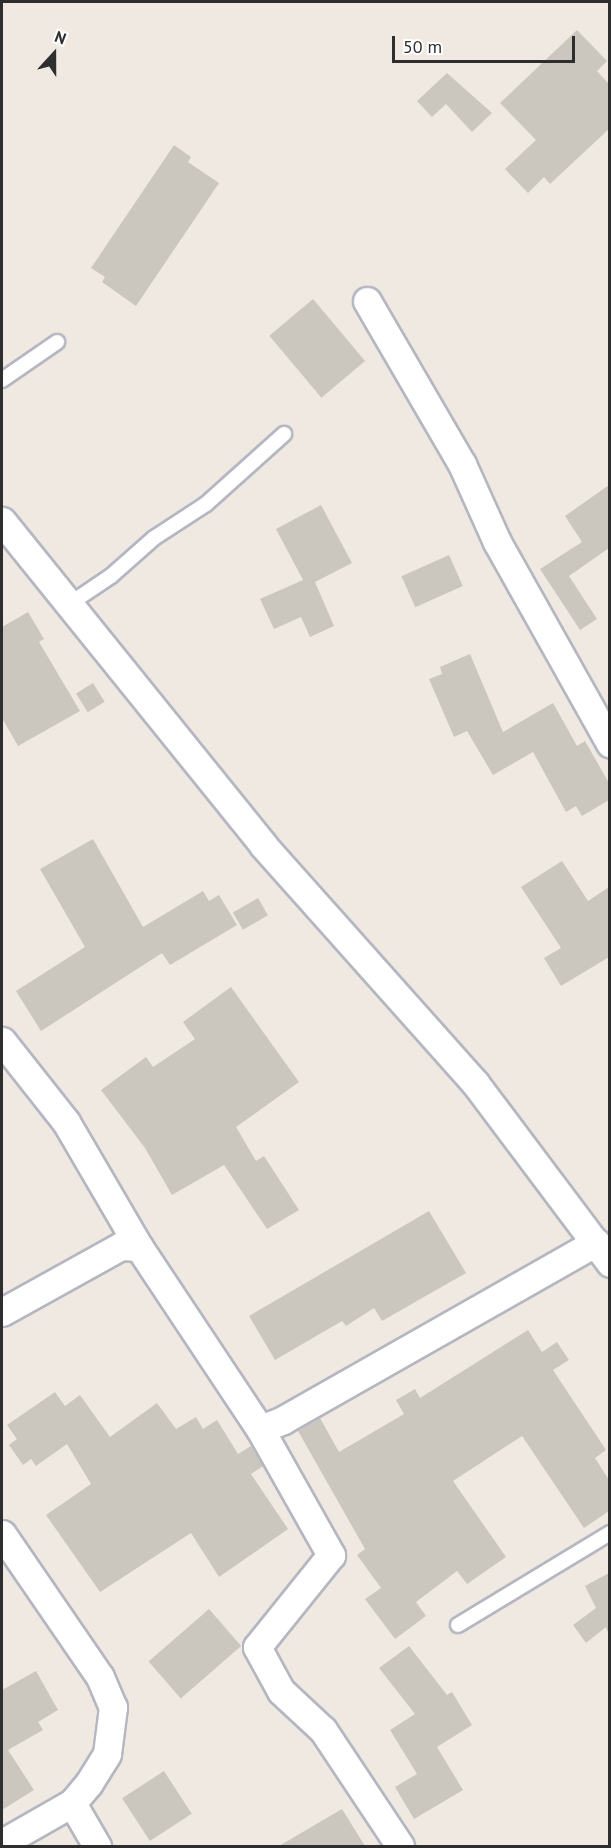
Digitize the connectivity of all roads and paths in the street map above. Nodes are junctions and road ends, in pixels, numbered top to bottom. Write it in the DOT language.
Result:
graph roads {
  1 [pos="368,301"];
  2 [pos="57,342"];
  3 [pos="2,380"];
  4 [pos="284,434"];
  5 [pos="2,521"];
  6 [pos="68,605"];
  7 [pos="609,742"];
  8 [pos="2,1041"];
  9 [pos="139,1247"];
  10 [pos="603,1253"];
  11 [pos="2,1312"];
  12 [pos="260,1429"];
  13 [pos="609,1533"];
  14 [pos="2,1534"];
  15 [pos="458,1625"];
  16 [pos="72,1803"];
  17 [pos="2,1843"];
  18 [pos="97,1846"];
  19 [pos="400,1846"];
  1 -- 7 [label="street"];
  2 -- 3 [label="lane"];
  4 -- 6 [label="lane"];
  5 -- 6 [label="street"];
  6 -- 10 [label="street"];
  8 -- 9 [label="street"];
  9 -- 11 [label="street"];
  9 -- 12 [label="street"];
  10 -- 12 [label="street"];
  12 -- 19 [label="street"];
  13 -- 15 [label="lane"];
  14 -- 16 [label="street"];
  16 -- 17 [label="street"];
  16 -- 18 [label="street"];
}
